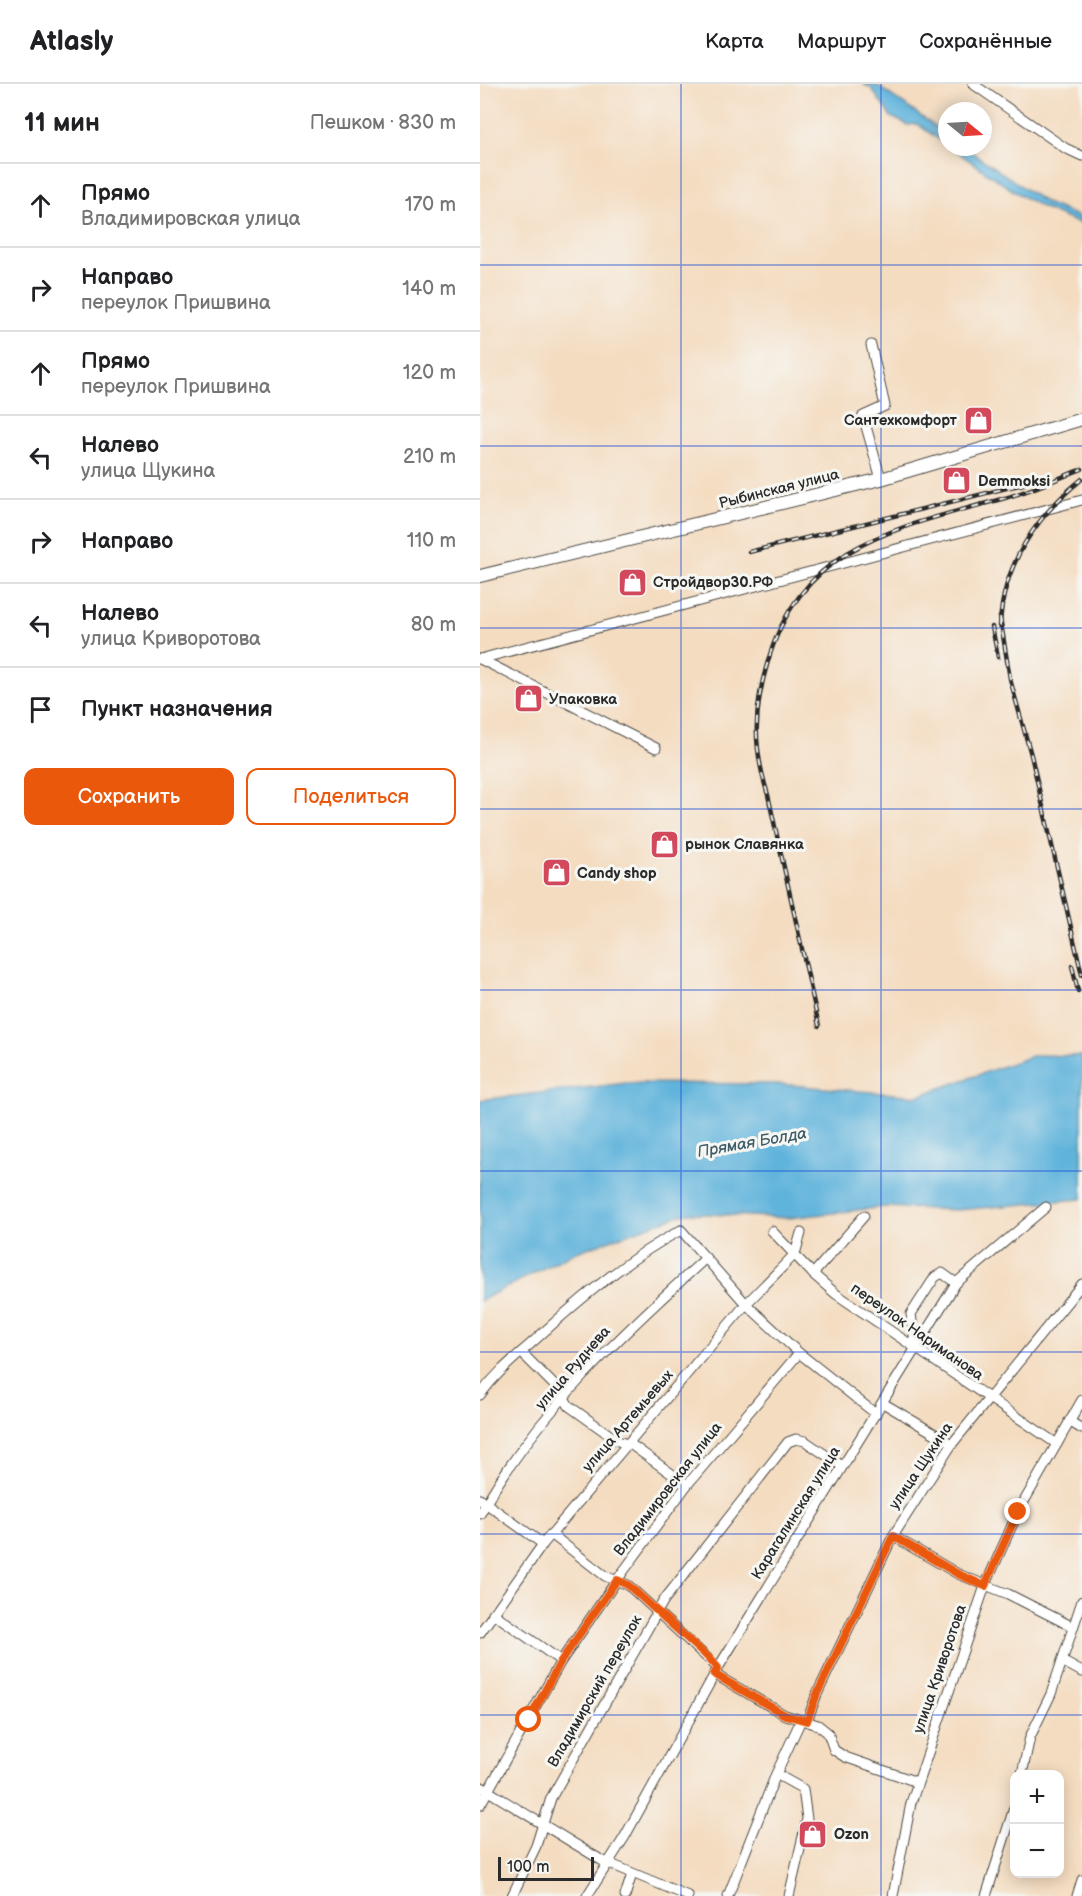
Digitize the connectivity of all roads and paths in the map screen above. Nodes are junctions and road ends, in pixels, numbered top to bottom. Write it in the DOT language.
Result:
graph roads {
  1 [pos="973,84"];
  2 [pos="1082,156"];
  3 [pos="871,345"];
  4 [pos="1082,419"];
  5 [pos="881,479"];
  6 [pos="1082,500"];
  7 [pos="480,576"];
  8 [pos="480,659"];
  9 [pos="656,748"];
  10 [pos="1046,1207"];
  11 [pos="864,1216"];
  12 [pos="772,1231"];
  13 [pos="801,1233"];
  14 [pos="795,1254"];
  15 [pos="706,1258"];
  16 [pos="813,1274"];
  17 [pos="956,1283"];
  18 [pos="1082,1284"];
  19 [pos="747,1304"];
  20 [pos="916,1350"];
  21 [pos="522,1353"];
  22 [pos="799,1353"];
  23 [pos="480,1395"];
  24 [pos="564,1399"];
  25 [pos="987,1399"];
  26 [pos="1082,1400"];
  27 [pos="883,1403"];
  28 [pos="876,1414"];
  29 [pos="1069,1421"];
  30 [pos="1082,1429"];
  31 [pos="626,1444"];
  32 [pos="952,1444"];
  33 [pos="1057,1444"];
  34 [pos="842,1466"];
  35 [pos="687,1485"];
  36 [pos="483,1501"];
  37 [pos="480,1514"];
  38 [pos="551,1534"];
  39 [pos="893,1536"];
  40 [pos="543,1544"];
  41 [pos="617,1580"];
  42 [pos="985,1586"];
  43 [pos="1082,1601"];
  44 [pos="658,1611"];
  45 [pos="493,1613"];
  46 [pos="1073,1627"];
  47 [pos="480,1633"];
  48 [pos="561,1661"];
  49 [pos="1062,1661"];
  50 [pos="716,1671"];
  51 [pos="1082,1672"];
  52 [pos="804,1721"];
  53 [pos="1023,1770"];
  54 [pos="776,1774"];
  55 [pos="917,1782"];
  56 [pos="483,1787"];
  57 [pos="480,1805"];
  58 [pos="1010,1821"];
  59 [pos="543,1825"];
  60 [pos="608,1863"];
  61 [pos="632,1874"];
  62 [pos="1082,1880"];
  63 [pos="512,1896"];
  64 [pos="587,1896"];
  65 [pos="625,1896"];
  66 [pos="688,1896"];
  67 [pos="728,1896"];
  68 [pos="789,1896"];
  69 [pos="893,1896"];
  70 [pos="986,1896"];
  71 [pos="1077,1896"];
  1 -- 2 [label="street"];
  3 -- 5 [label="street"];
  4 -- 5 [label="main road, Рыбинская улица"];
  5 -- 7 [label="main road, Рыбинская улица"];
  6 -- 8 [label="street"];
  8 -- 9 [label="street"];
  10 -- 17 [label="street, Карагалинская улица"];
  11 -- 16 [label="street"];
  12 -- 14 [label="street, переулок Нариманова"];
  13 -- 14 [label="street, улица Артемьевых"];
  14 -- 16 [label="street, переулок Нариманова"];
  14 -- 19 [label="street, улица Артемьевых"];
  15 -- 19 [label="street"];
  15 -- 21 [label="street"];
  15 -- 24 [label="street, улица Руднева"];
  16 -- 20 [label="street, переулок Нариманова"];
  17 -- 20 [label="street, Карагалинская улица"];
  17 -- 20 [label="street"];
  18 -- 25 [label="street, улица Щукина"];
  19 -- 22 [label="street"];
  19 -- 31 [label="street, улица Артемьевых"];
  20 -- 25 [label="street, переулок Нариманова"];
  20 -- 27 [label="street, Карагалинская улица"];
  21 -- 23 [label="street"];
  21 -- 24 [label="street"];
  22 -- 28 [label="street"];
  22 -- 35 [label="street, Владимировская улица"];
  24 -- 31 [label="street"];
  24 -- 36 [label="street, улица Руднева"];
  25 -- 32 [label="street, улица Щукина"];
  25 -- 33 [label="street, переулок Нариманова"];
  26 -- 29 [label="street, улица Криворотова"];
  27 -- 28 [label="street, Карагалинская улица"];
  27 -- 32 [label="street"];
  28 -- 34 [label="street, Карагалинская улица"];
  29 -- 30 [label="street"];
  29 -- 33 [label="street, улица Криворотова"];
  31 -- 35 [label="street"];
  31 -- 38 [label="street, улица Артемьевых"];
  32 -- 39 [label="street, улица Щукина"];
  33 -- 42 [label="street, улица Криворотова"];
  34 -- 44 [label="street, Владимирский переулок"];
  34 -- 50 [label="street, Карагалинская улица"];
  35 -- 41 [label="street, Владимировская улица"];
  36 -- 37 [label="street, улица Руднева"];
  36 -- 40 [label="street"];
  38 -- 40 [label="street, улица Артемьевых"];
  38 -- 41 [label="street"];
  39 -- 42 [label="street"];
  39 -- 52 [label="street, улица Щукина"];
  40 -- 45 [label="street, улица Артемьевых"];
  41 -- 44 [label="street"];
  41 -- 48 [label="street, Владимировская улица"];
  42 -- 46 [label="street"];
  42 -- 55 [label="street, улица Криворотова"];
  43 -- 46 [label="street"];
  44 -- 50 [label="street"];
  44 -- 59 [label="street, Владимирский переулок"];
  45 -- 47 [label="street, улица Артемьевых"];
  45 -- 48 [label="street"];
  46 -- 49 [label="street"];
  48 -- 56 [label="street, Владимировская улица"];
  49 -- 51 [label="street"];
  49 -- 53 [label="street"];
  50 -- 52 [label="street"];
  50 -- 60 [label="street, Карагалинская улица"];
  52 -- 54 [label="street, улица Щукина"];
  52 -- 55 [label="street"];
  54 -- 67 [label="street, улица Щукина"];
  54 -- 68 [label="street"];
  55 -- 69 [label="street, улица Криворотова"];
  56 -- 57 [label="street, Владимировская улица"];
  56 -- 59 [label="street"];
  58 -- 70 [label="street"];
  59 -- 60 [label="street"];
  59 -- 63 [label="street, Владимирский переулок"];
  60 -- 61 [label="street"];
  60 -- 64 [label="street, Карагалинская улица"];
  61 -- 65 [label="street"];
  61 -- 66 [label="street"];
  62 -- 71 [label="street"];
}
